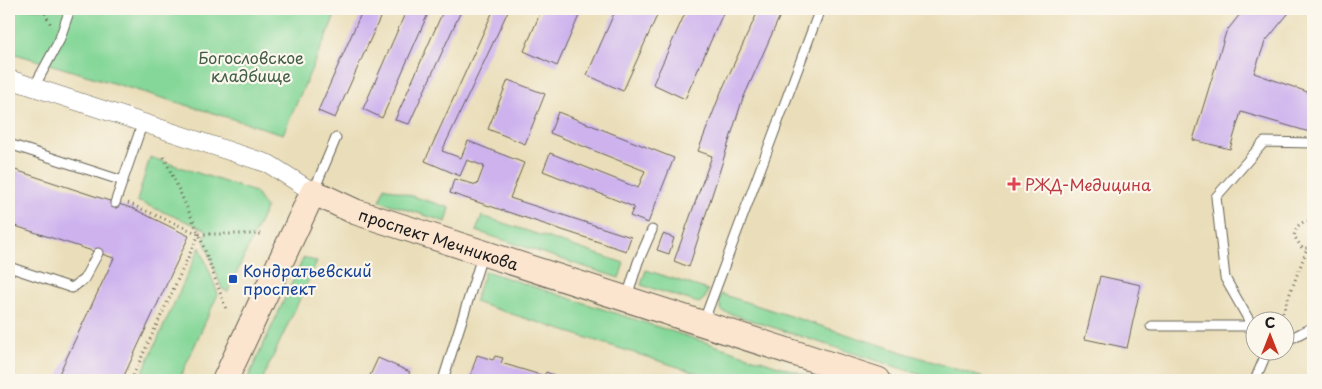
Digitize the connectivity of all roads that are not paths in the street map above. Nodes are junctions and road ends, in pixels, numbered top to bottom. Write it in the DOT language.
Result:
graph roads {
  1 [pos="70,9"];
  2 [pos="820,9"];
  3 [pos="9,78"];
  4 [pos="34,87"];
  5 [pos="143,122"];
  6 [pos="336,138"];
  7 [pos="1313,143"];
  8 [pos="9,144"];
  9 [pos="123,180"];
  10 [pos="313,192"];
  11 [pos="116,201"];
  12 [pos="652,230"];
  13 [pos="98,253"];
  14 [pos="483,253"];
  15 [pos="9,267"];
  16 [pos="626,299"];
  17 [pos="1245,312"];
  18 [pos="703,324"];
  19 [pos="1151,326"];
  20 [pos="1313,326"];
  21 [pos="1244,327"];
  22 [pos="1294,336"];
  23 [pos="1263,362"];
  24 [pos="224,380"];
  25 [pos="443,380"];
  26 [pos="878,380"];
  27 [pos="1255,380"];
  1 -- 4 [label="lane"];
  2 -- 18 [label="lane"];
  3 -- 4 [label="street, проспект Мечникова"];
  4 -- 5 [label="street, проспект Мечникова"];
  5 -- 9 [label="lane"];
  5 -- 10 [label="street, проспект Мечникова"];
  6 -- 10 [label="lane"];
  7 -- 17 [label="lane"];
  8 -- 9 [label="lane"];
  9 -- 11 [label="lane"];
  10 -- 14 [label="street, проспект Мечникова"];
  10 -- 24 [label="street"];
  12 -- 16 [label="lane"];
  13 -- 15 [label="lane"];
  14 -- 16 [label="street, проспект Мечникова"];
  14 -- 25 [label="lane"];
  16 -- 18 [label="street, проспект Мечникова"];
  18 -- 26 [label="street, проспект Мечникова"];
  19 -- 21 [label="lane"];
  20 -- 22 [label="lane"];
  23 -- 27 [label="lane"];
}
